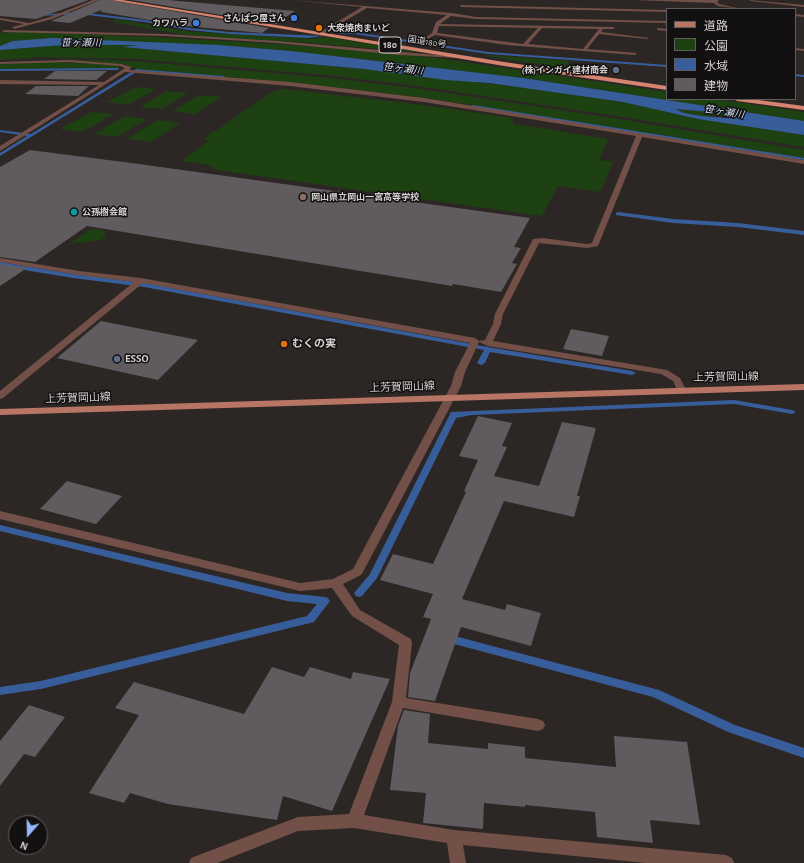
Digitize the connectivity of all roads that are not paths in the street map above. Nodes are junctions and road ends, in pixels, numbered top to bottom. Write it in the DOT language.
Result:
graph roads {
  1 [pos="97,0"];
  2 [pos="113,0"];
  3 [pos="292,0"];
  4 [pos="469,0"];
  5 [pos="636,0"];
  6 [pos="646,0"];
  7 [pos="751,0"];
  8 [pos="797,0"];
  9 [pos="716,1"];
  10 [pos="794,5"];
  11 [pos="461,6"];
  12 [pos="804,6"];
  13 [pos="365,7"];
  14 [pos="734,8"];
  15 [pos="666,11"];
  16 [pos="450,15"];
  17 [pos="0,20"];
  18 [pos="666,22"];
  19 [pos="29,23"];
  20 [pos="437,25"];
  21 [pos="541,27"];
  22 [pos="602,28"];
  23 [pos="613,28"];
  24 [pos="659,29"];
  25 [pos="666,30"];
  26 [pos="2,31"];
  27 [pos="598,33"];
  28 [pos="321,34"];
  29 [pos="434,34"];
  30 [pos="647,38"];
  31 [pos="424,40"];
  32 [pos="525,45"];
  33 [pos="584,50"];
  34 [pos="635,54"];
  35 [pos="460,57"];
  36 [pos="0,63"];
  37 [pos="131,71"];
  38 [pos="0,82"];
  39 [pos="103,83"];
  40 [pos="666,88"];
  41 [pos="745,100"];
  42 [pos="804,108"];
  43 [pos="640,134"];
  44 [pos="0,149"];
  45 [pos="804,162"];
  46 [pos="0,260"];
  47 [pos="137,283"];
  48 [pos="488,343"];
  49 [pos="474,344"];
  50 [pos="804,387"];
  51 [pos="681,390"];
  52 [pos="0,396"];
  53 [pos="449,398"];
  54 [pos="0,412"];
  55 [pos="0,515"];
  56 [pos="335,583"];
  57 [pos="399,702"];
  58 [pos="538,724"];
  59 [pos="354,821"];
  60 [pos="454,837"];
  61 [pos="197,863"];
  62 [pos="458,863"];
  63 [pos="726,863"];
  1 -- 19 [label="street"];
  2 -- 28 [label="highway, 国道180号 / 180"];
  3 -- 13 [label="street"];
  4 -- 11 [label="street"];
  5 -- 6 [label="street"];
  6 -- 9 [label="street"];
  7 -- 10 [label="street"];
  8 -- 10 [label="street"];
  9 -- 14 [label="street"];
  10 -- 12 [label="street"];
  11 -- 15 [label="street"];
  11 -- 16 [label="street"];
  13 -- 16 [label="street"];
  13 -- 28 [label="street"];
  16 -- 18 [label="street"];
  16 -- 20 [label="street"];
  17 -- 19 [label="street"];
  19 -- 26 [label="street"];
  20 -- 21 [label="street"];
  20 -- 29 [label="street"];
  21 -- 22 [label="street"];
  21 -- 32 [label="street"];
  22 -- 23 [label="street"];
  22 -- 27 [label="street"];
  24 -- 25 [label="street"];
  26 -- 35 [label="street"];
  27 -- 30 [label="street"];
  27 -- 33 [label="street"];
  28 -- 35 [label="highway, 国道180号 / 180"];
  29 -- 31 [label="street"];
  29 -- 32 [label="street"];
  32 -- 33 [label="street"];
  33 -- 34 [label="street"];
  35 -- 40 [label="highway, 国道180号 / 180"];
  36 -- 37 [label="street"];
  37 -- 39 [label="street"];
  37 -- 43 [label="street"];
  38 -- 39 [label="street"];
  39 -- 44 [label="street"];
  41 -- 42 [label="highway"];
  43 -- 45 [label="street"];
  43 -- 48 [label="street"];
  46 -- 47 [label="street"];
  47 -- 49 [label="street"];
  47 -- 52 [label="street"];
  48 -- 49 [label="street"];
  48 -- 51 [label="street"];
  49 -- 53 [label="street"];
  50 -- 51 [label="main road, 上芳賀岡山線"];
  51 -- 53 [label="main road, 上芳賀岡山線"];
  53 -- 54 [label="main road, 上芳賀岡山線"];
  53 -- 56 [label="street"];
  55 -- 56 [label="street"];
  56 -- 57 [label="street"];
  57 -- 58 [label="street"];
  57 -- 59 [label="street"];
  59 -- 60 [label="street"];
  59 -- 61 [label="street"];
  60 -- 62 [label="street"];
  60 -- 63 [label="street"];
}
